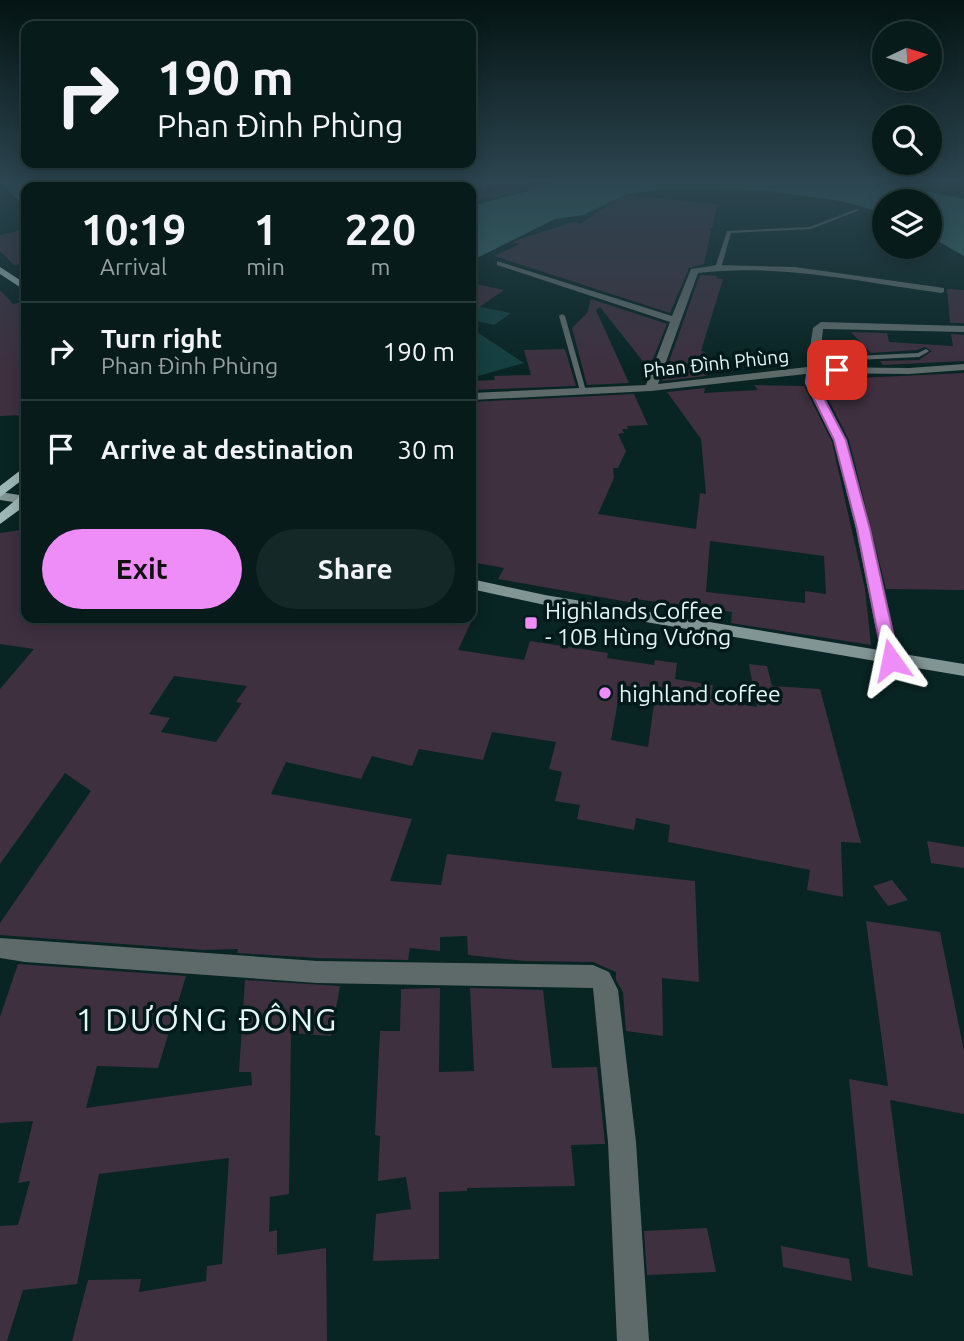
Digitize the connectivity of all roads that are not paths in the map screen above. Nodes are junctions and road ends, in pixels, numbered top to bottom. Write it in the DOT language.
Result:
graph roads {
  1 [pos="725,245"];
  2 [pos="500,263"];
  3 [pos="718,268"];
  4 [pos="0,270"];
  5 [pos="21,285"];
  6 [pos="941,290"];
  7 [pos="562,316"];
  8 [pos="674,320"];
  9 [pos="964,329"];
  10 [pos="926,351"];
  11 [pos="814,365"];
  12 [pos="964,367"];
  13 [pos="651,388"];
  14 [pos="583,391"];
  15 [pos="476,397"];
  16 [pos="21,475"];
  17 [pos="0,494"];
  18 [pos="21,497"];
  19 [pos="21,502"];
  20 [pos="0,520"];
  21 [pos="476,585"];
  22 [pos="891,660"];
  23 [pos="964,670"];
  24 [pos="0,948"];
  25 [pos="633,1341"];
  1 -- 3 [label="lane"];
  2 -- 8 [label="street"];
  3 -- 6 [label="street"];
  3 -- 8 [label="street"];
  4 -- 5 [label="main road"];
  7 -- 14 [label="lane"];
  8 -- 13 [label="street"];
  9 -- 11 [label="street"];
  10 -- 11 [label="lane"];
  11 -- 12 [label="street, Phan Đình Phùng"];
  11 -- 13 [label="street, Phan Đình Phùng"];
  11 -- 22 [label="street"];
  13 -- 14 [label="street, Phan Đình Phùng"];
  14 -- 15 [label="street, Phan Đình Phùng"];
  16 -- 17 [label="main road"];
  17 -- 18 [label="main road"];
  19 -- 20 [label="main road"];
  21 -- 22 [label="main road"];
  22 -- 23 [label="main road"];
  24 -- 25 [label="street"];
}
